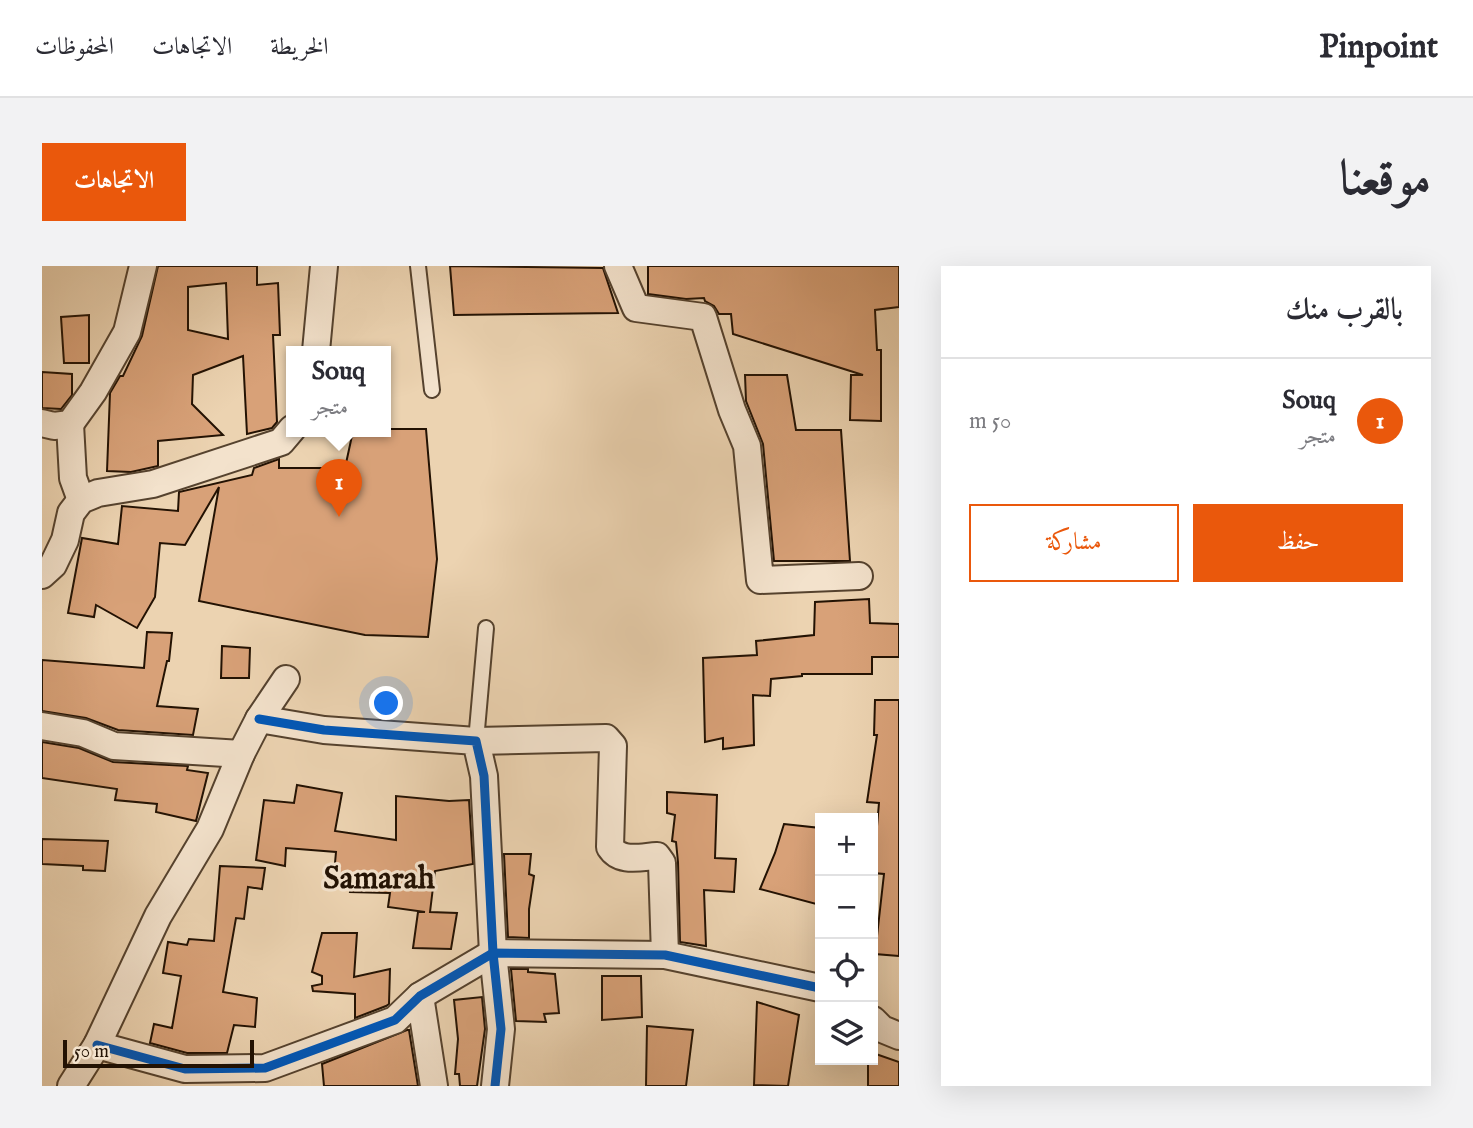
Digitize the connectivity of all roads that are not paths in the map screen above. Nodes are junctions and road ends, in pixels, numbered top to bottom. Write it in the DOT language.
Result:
graph roads {
  1 [pos="143,266"];
  2 [pos="324,266"];
  3 [pos="418,266"];
  4 [pos="618,266"];
  5 [pos="316,346"];
  6 [pos="432,390"];
  7 [pos="42,423"];
  8 [pos="70,424"];
  9 [pos="286,436"];
  10 [pos="81,500"];
  11 [pos="42,575"];
  12 [pos="859,576"];
  13 [pos="486,628"];
  14 [pos="286,679"];
  15 [pos="259,719"];
  16 [pos="42,726"];
  17 [pos="476,741"];
  18 [pos="242,754"];
  19 [pos="492,953"];
  20 [pos="665,955"];
  21 [pos="815,987"];
  22 [pos="420,996"];
  23 [pos="878,1025"];
  24 [pos="899,1036"];
  25 [pos="97,1045"];
  26 [pos="71,1086"];
  27 [pos="434,1086"];
  28 [pos="484,1086"];
  29 [pos="495,1086"];
  1 -- 8 [label="street"];
  2 -- 5 [label="street"];
  3 -- 6 [label="lane"];
  4 -- 12 [label="street"];
  7 -- 8 [label="street"];
  8 -- 10 [label="street"];
  9 -- 10 [label="street"];
  10 -- 11 [label="street"];
  13 -- 17 [label="lane"];
  14 -- 15 [label="street"];
  15 -- 17 [label="street"];
  15 -- 18 [label="street"];
  16 -- 18 [label="street"];
  17 -- 19 [label="street"];
  17 -- 20 [label="street"];
  18 -- 25 [label="street"];
  19 -- 20 [label="street"];
  19 -- 22 [label="street"];
  19 -- 29 [label="street"];
  20 -- 21 [label="street"];
  22 -- 25 [label="street"];
  22 -- 27 [label="street"];
  23 -- 24 [label="street"];
  25 -- 26 [label="street"];
  28 -- 29 [label="street"];
}
